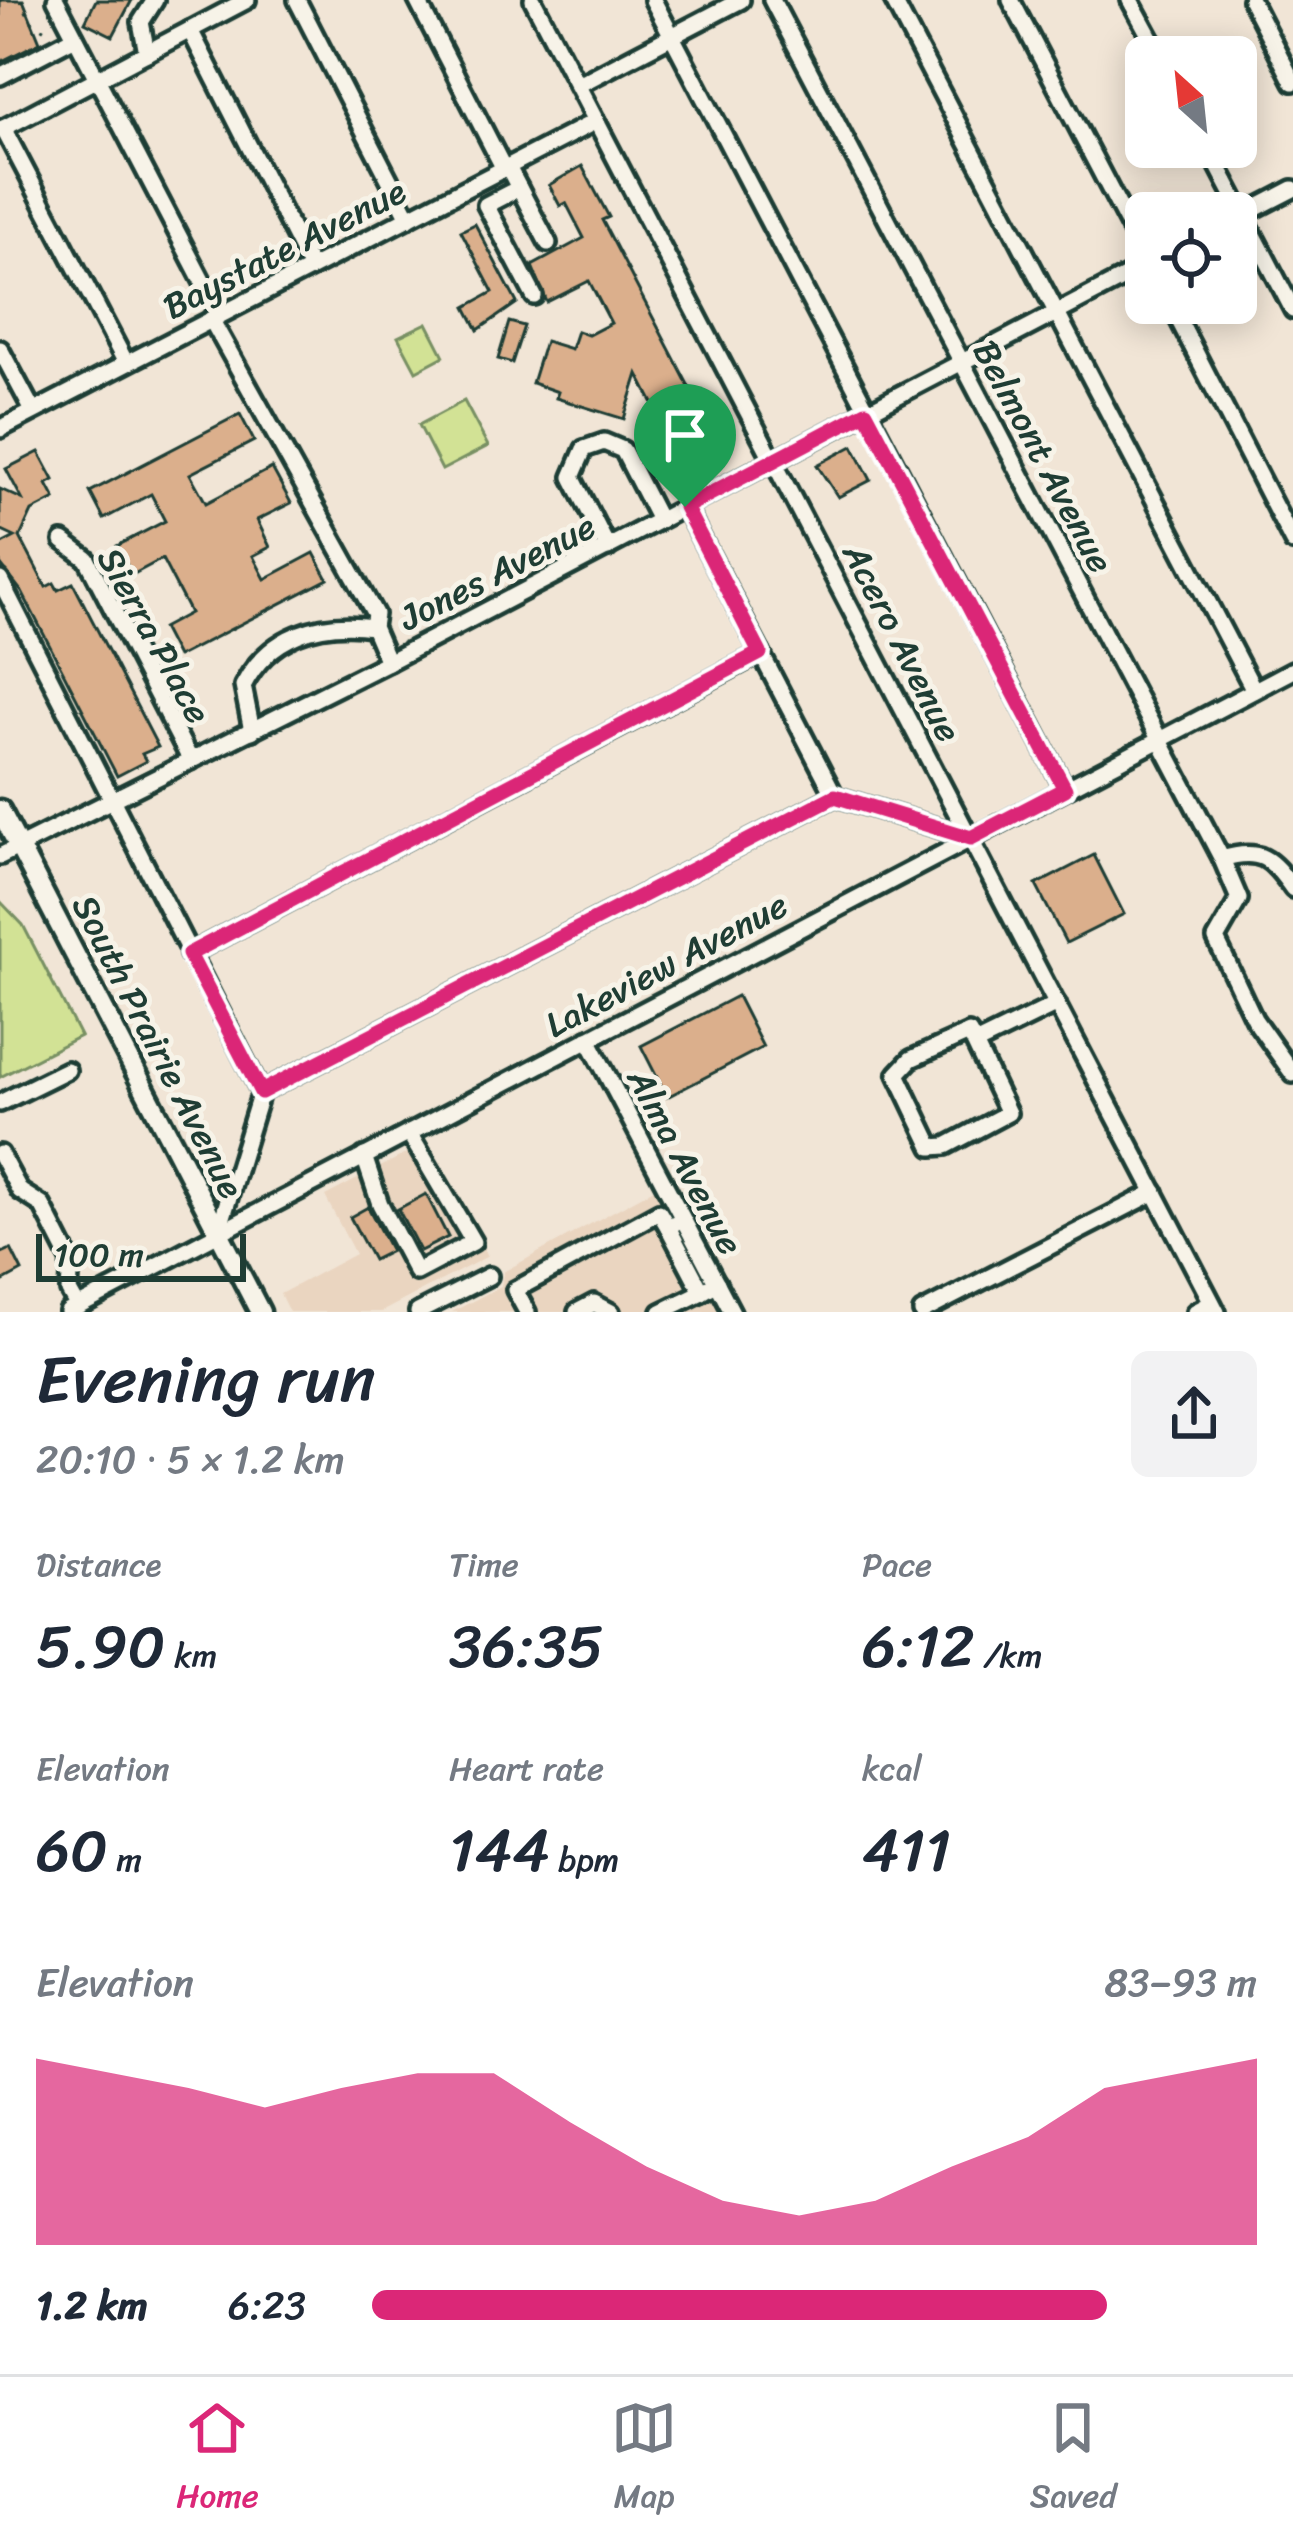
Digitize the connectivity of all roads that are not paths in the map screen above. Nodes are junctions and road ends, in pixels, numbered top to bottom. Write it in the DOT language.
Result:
graph roads {
  1 [pos="56,0"];
  2 [pos="155,0"];
  3 [pos="297,0"];
  4 [pos="417,0"];
  5 [pos="533,0"];
  6 [pos="653,0"];
  7 [pos="741,0"];
  8 [pos="772,0"];
  9 [pos="893,0"];
  10 [pos="1011,0"];
  11 [pos="1130,0"];
  12 [pos="1251,0"];
  13 [pos="241,2"];
  14 [pos="190,30"];
  15 [pos="69,36"];
  16 [pos="672,36"];
  17 [pos="1149,36"];
  18 [pos="147,53"];
  19 [pos="0,76"];
  20 [pos="97,79"];
  21 [pos="1293,82"];
  22 [pos="578,85"];
  23 [pos="596,121"];
  24 [pos="2,129"];
  25 [pos="506,168"];
  26 [pos="519,188"];
  27 [pos="1293,189"];
  28 [pos="1257,208"];
  29 [pos="410,218"];
  30 [pos="1125,221"];
  31 [pos="548,244"];
  32 [pos="1257,247"];
  33 [pos="311,268"];
  34 [pos="1125,274"];
  35 [pos="534,296"];
  36 [pos="1293,310"];
  37 [pos="1055,314"];
  38 [pos="216,317"];
  39 [pos="1180,324"];
  40 [pos="0,349"];
  41 [pos="126,363"];
  42 [pos="962,364"];
  43 [pos="33,411"];
  44 [pos="866,412"];
  45 [pos="0,429"];
  46 [pos="775,459"];
  47 [pos="685,507"];
  48 [pos="659,520"];
  49 [pos="63,541"];
  50 [pos="1293,542"];
  51 [pos="608,548"];
  52 [pos="0,580"];
  53 [pos="373,627"];
  54 [pos="760,653"];
  55 [pos="388,662"];
  56 [pos="1293,670"];
  57 [pos="1254,690"];
  58 [pos="251,731"];
  59 [pos="1158,740"];
  60 [pos="191,761"];
  61 [pos="1065,789"];
  62 [pos="835,796"];
  63 [pos="111,802"];
  64 [pos="0,810"];
  65 [pos="971,838"];
  66 [pos="19,847"];
  67 [pos="0,856"];
  68 [pos="1222,859"];
  69 [pos="1293,889"];
  70 [pos="189,954"];
  71 [pos="1057,1004"];
  72 [pos="588,1039"];
  73 [pos="975,1045"];
  74 [pos="67,1070"];
  75 [pos="1292,1076"];
  76 [pos="261,1092"];
  77 [pos="0,1103"];
  78 [pos="409,1132"];
  79 [pos="0,1154"];
  80 [pos="364,1156"];
  81 [pos="1155,1192"];
  82 [pos="675,1222"];
  83 [pos="218,1233"];
  84 [pos="489,1276"];
  85 [pos="709,1287"];
  86 [pos="1215,1308"];
  87 [pos="73,1309"];
  88 [pos="260,1312"];
  89 [pos="418,1312"];
  90 [pos="527,1312"];
  91 [pos="577,1312"];
  92 [pos="611,1312"];
  93 [pos="661,1312"];
  94 [pos="732,1312"];
  95 [pos="922,1312"];
  96 [pos="1195,1312"];
  1 -- 15 [label="street"];
  2 -- 18 [label="street"];
  3 -- 29 [label="street"];
  4 -- 25 [label="street"];
  5 -- 22 [label="street, Acero Avenue"];
  6 -- 16 [label="street"];
  7 -- 16 [label="street"];
  8 -- 42 [label="street, Belmont Avenue"];
  9 -- 37 [label="street"];
  10 -- 30 [label="street"];
  11 -- 17 [label="street"];
  12 -- 21 [label="street"];
  13 -- 14 [label="street"];
  14 -- 18 [label="street"];
  14 -- 33 [label="street"];
  15 -- 19 [label="street"];
  15 -- 20 [label="street"];
  16 -- 22 [label="street"];
  16 -- 44 [label="street"];
  18 -- 20 [label="street"];
  20 -- 24 [label="street"];
  20 -- 38 [label="street"];
  22 -- 23 [label="street, Acero Avenue"];
  23 -- 25 [label="street, Baystate Avenue"];
  23 -- 46 [label="street, Acero Avenue"];
  24 -- 41 [label="street"];
  25 -- 26 [label="street"];
  25 -- 29 [label="street, Baystate Avenue"];
  26 -- 31 [label="street"];
  26 -- 35 [label="street"];
  27 -- 28 [label="street"];
  29 -- 33 [label="street, Baystate Avenue"];
  32 -- 36 [label="street"];
  33 -- 38 [label="street, Baystate Avenue"];
  34 -- 37 [label="street, Jones Avenue"];
  37 -- 42 [label="street, Jones Avenue"];
  37 -- 57 [label="street"];
  38 -- 41 [label="street, Baystate Avenue"];
  38 -- 53 [label="street"];
  39 -- 50 [label="street"];
  40 -- 43 [label="street"];
  41 -- 43 [label="street, Baystate Avenue"];
  42 -- 44 [label="street, Jones Avenue"];
  42 -- 59 [label="street, Belmont Avenue"];
  43 -- 45 [label="street, Baystate Avenue"];
  44 -- 46 [label="street, Jones Avenue"];
  44 -- 61 [label="street"];
  46 -- 47 [label="street, Jones Avenue"];
  46 -- 65 [label="street, Acero Avenue"];
  47 -- 48 [label="street, Jones Avenue"];
  47 -- 54 [label="street"];
  48 -- 51 [label="street, Jones Avenue"];
  48 -- 51 [label="street"];
  49 -- 60 [label="street, Sierra Place"];
  51 -- 55 [label="street, Jones Avenue"];
  52 -- 63 [label="street"];
  53 -- 55 [label="street"];
  53 -- 58 [label="street"];
  54 -- 62 [label="street"];
  54 -- 70 [label="street"];
  55 -- 58 [label="street, Jones Avenue"];
  56 -- 57 [label="street, Lakeview Avenue"];
  57 -- 59 [label="street, Lakeview Avenue"];
  58 -- 60 [label="street, Jones Avenue"];
  59 -- 61 [label="street, Lakeview Avenue"];
  59 -- 68 [label="street, Belmont Avenue"];
  60 -- 63 [label="street, Jones Avenue"];
  61 -- 65 [label="street, Lakeview Avenue"];
  62 -- 65 [label="street"];
  62 -- 76 [label="street"];
  63 -- 66 [label="street, Jones Avenue"];
  63 -- 70 [label="street"];
  64 -- 66 [label="main road, South Prairie Avenue"];
  65 -- 71 [label="street, Acero Avenue"];
  65 -- 72 [label="street, Lakeview Avenue"];
  66 -- 67 [label="street, Jones Avenue"];
  66 -- 83 [label="main road, South Prairie Avenue"];
  68 -- 69 [label="street"];
  68 -- 75 [label="street, Belmont Avenue"];
  70 -- 76 [label="street"];
  71 -- 73 [label="street"];
  71 -- 81 [label="street, Acero Avenue"];
  72 -- 78 [label="street, Lakeview Avenue"];
  72 -- 82 [label="street, Alma Avenue"];
  73 -- 73 [label="street"];
  74 -- 77 [label="street"];
  76 -- 83 [label="street"];
  78 -- 80 [label="street, Lakeview Avenue"];
  78 -- 80 [label="street"];
  79 -- 87 [label="street"];
  80 -- 83 [label="street, Lakeview Avenue"];
  81 -- 86 [label="street, Acero Avenue"];
  81 -- 95 [label="street"];
  82 -- 85 [label="street, Alma Avenue"];
  82 -- 90 [label="street"];
  83 -- 87 [label="street, Lakeview Avenue"];
  83 -- 88 [label="main road, South Prairie Avenue"];
  84 -- 89 [label="street"];
  85 -- 93 [label="street"];
  85 -- 94 [label="street, Alma Avenue"];
  86 -- 96 [label="street"];
  91 -- 92 [label="street"];
}
